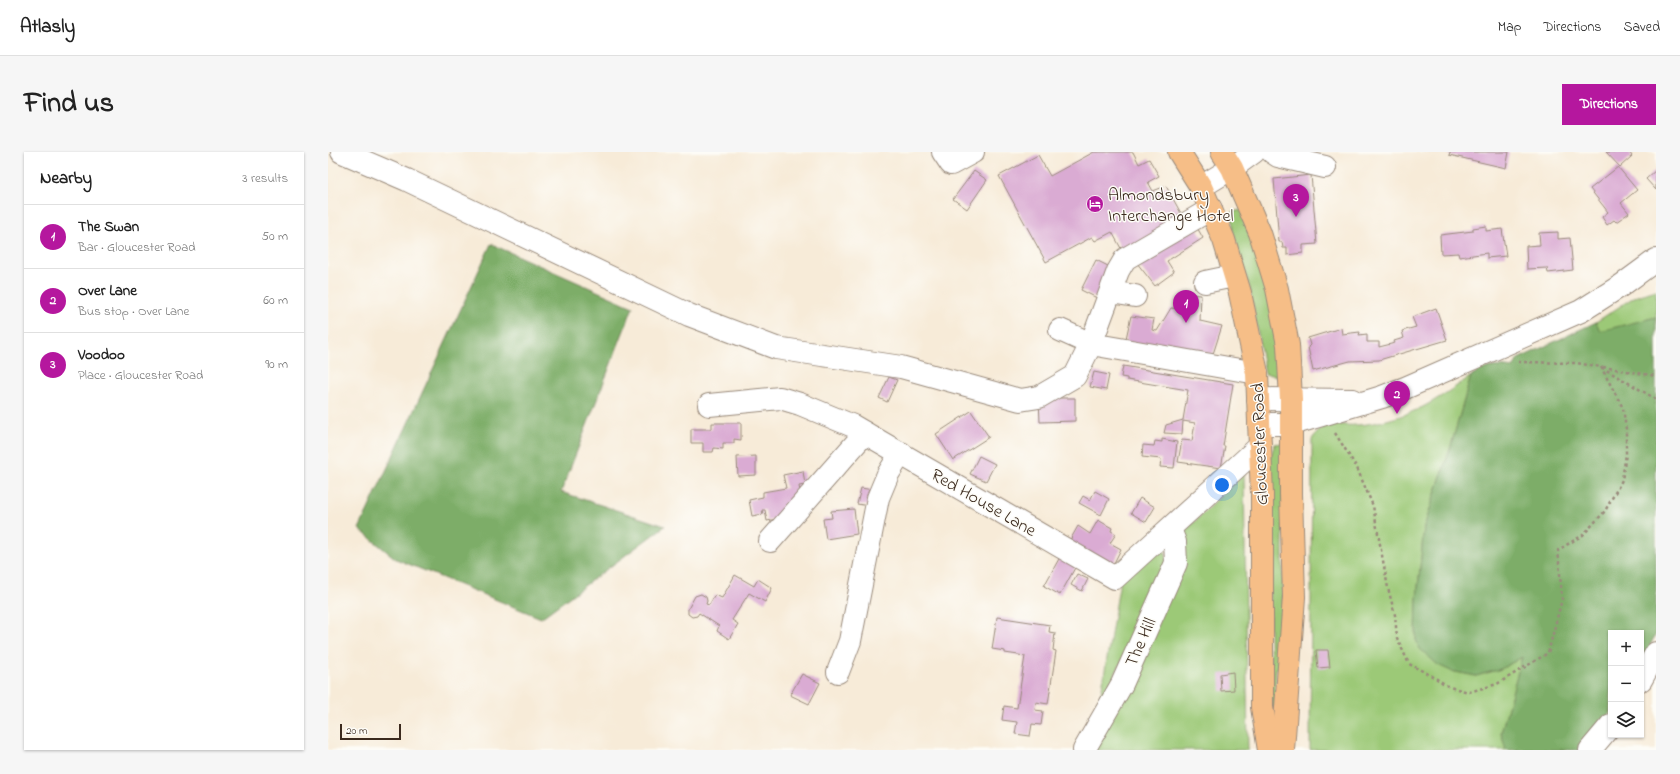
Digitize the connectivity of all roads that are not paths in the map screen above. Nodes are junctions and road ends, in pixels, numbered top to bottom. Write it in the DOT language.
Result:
graph roads {
  1 [pos="342,152"];
  2 [pos="943,152"];
  3 [pos="973,152"];
  4 [pos="1179,152"];
  5 [pos="1254,152"];
  6 [pos="1272,152"];
  7 [pos="1227,160"];
  8 [pos="1325,168"];
  9 [pos="1201,187"];
  10 [pos="1211,209"];
  11 [pos="1656,260"];
  12 [pos="1234,276"];
  13 [pos="1205,282"];
  14 [pos="1111,292"];
  15 [pos="1135,296"];
  16 [pos="1060,330"];
  17 [pos="1091,344"];
  18 [pos="1257,373"];
  19 [pos="1258,399"];
  20 [pos="1291,399"];
  21 [pos="1370,400"];
  22 [pos="708,405"];
  23 [pos="1259,424"];
  24 [pos="1292,424"];
  25 [pos="859,430"];
  26 [pos="1260,446"];
  27 [pos="901,453"];
  28 [pos="1170,529"];
  29 [pos="770,541"];
  30 [pos="1656,653"];
  31 [pos="838,672"];
  32 [pos="1644,675"];
  33 [pos="1608,729"];
  34 [pos="1084,750"];
  35 [pos="1269,750"];
  36 [pos="1283,750"];
  37 [pos="1590,750"];
  1 -- 17 [label="street"];
  2 -- 3 [label="street"];
  4 -- 9 [label="main road, Gloucester Road"];
  5 -- 7 [label="street"];
  6 -- 8 [label="street"];
  7 -- 9 [label="street"];
  7 -- 20 [label="main road, Gloucester Road"];
  9 -- 10 [label="main road, Gloucester Road"];
  10 -- 12 [label="main road, Gloucester Road"];
  10 -- 14 [label="street"];
  11 -- 21 [label="street"];
  12 -- 13 [label="street"];
  12 -- 18 [label="main road, Gloucester Road"];
  14 -- 15 [label="street"];
  14 -- 17 [label="street"];
  16 -- 17 [label="street"];
  17 -- 18 [label="street"];
  18 -- 19 [label="main road, Gloucester Road"];
  19 -- 20 [label="street"];
  19 -- 23 [label="main road, Gloucester Road"];
  20 -- 21 [label="street"];
  20 -- 24 [label="main road, Gloucester Road"];
  21 -- 24 [label="street"];
  22 -- 25 [label="street, Red House Lane"];
  23 -- 24 [label="street"];
  23 -- 26 [label="main road, Gloucester Road"];
  24 -- 36 [label="main road, Gloucester Road"];
  25 -- 27 [label="street, Red House Lane"];
  25 -- 29 [label="street"];
  26 -- 28 [label="street"];
  26 -- 35 [label="main road, Gloucester Road"];
  27 -- 28 [label="street, Red House Lane"];
  27 -- 31 [label="street"];
  28 -- 34 [label="street, The Hill"];
  30 -- 32 [label="street"];
  33 -- 37 [label="street"];
}
